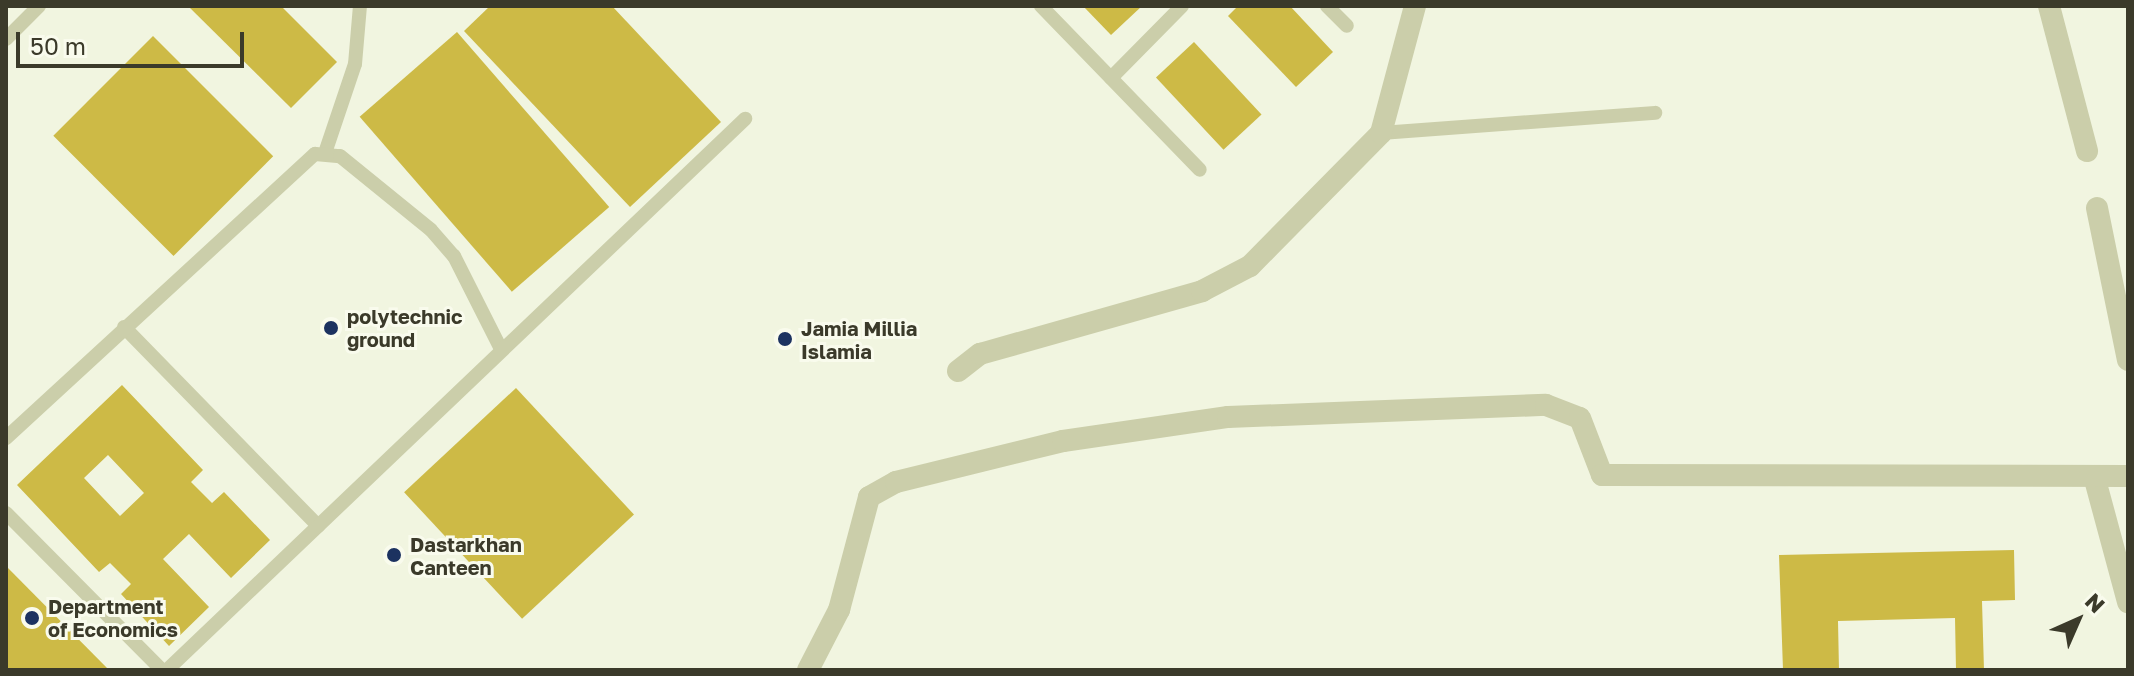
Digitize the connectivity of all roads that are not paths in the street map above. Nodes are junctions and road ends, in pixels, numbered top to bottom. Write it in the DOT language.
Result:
graph roads {
  1 [pos="39,6"];
  2 [pos="360,6"];
  3 [pos="1041,6"];
  4 [pos="1182,6"];
  5 [pos="1327,6"];
  6 [pos="1415,6"];
  7 [pos="2049,6"];
  8 [pos="1347,26"];
  9 [pos="6,39"];
  10 [pos="1111,78"];
  11 [pos="1655,113"];
  12 [pos="745,119"];
  13 [pos="1381,133"];
  14 [pos="2087,151"];
  15 [pos="325,153"];
  16 [pos="1200,170"];
  17 [pos="2097,208"];
  18 [pos="124,327"];
  19 [pos="500,347"];
  20 [pos="2128,360"];
  21 [pos="958,371"];
  22 [pos="6,438"];
  23 [pos="2094,476"];
  24 [pos="2128,476"];
  25 [pos="6,513"];
  26 [pos="318,526"];
  27 [pos="2128,602"];
  28 [pos="164,670"];
  29 [pos="808,670"];
  1 -- 9 [label="lane"];
  2 -- 15 [label="lane"];
  3 -- 10 [label="lane"];
  4 -- 10 [label="lane"];
  5 -- 8 [label="lane"];
  6 -- 13 [label="street"];
  7 -- 14 [label="street"];
  10 -- 16 [label="lane"];
  11 -- 13 [label="lane"];
  12 -- 19 [label="lane"];
  13 -- 21 [label="street"];
  15 -- 18 [label="lane"];
  15 -- 19 [label="lane"];
  17 -- 20 [label="street"];
  18 -- 22 [label="lane"];
  18 -- 26 [label="lane"];
  19 -- 26 [label="lane"];
  23 -- 24 [label="street"];
  23 -- 27 [label="street"];
  23 -- 29 [label="street"];
  25 -- 28 [label="lane"];
  26 -- 28 [label="lane"];
}
